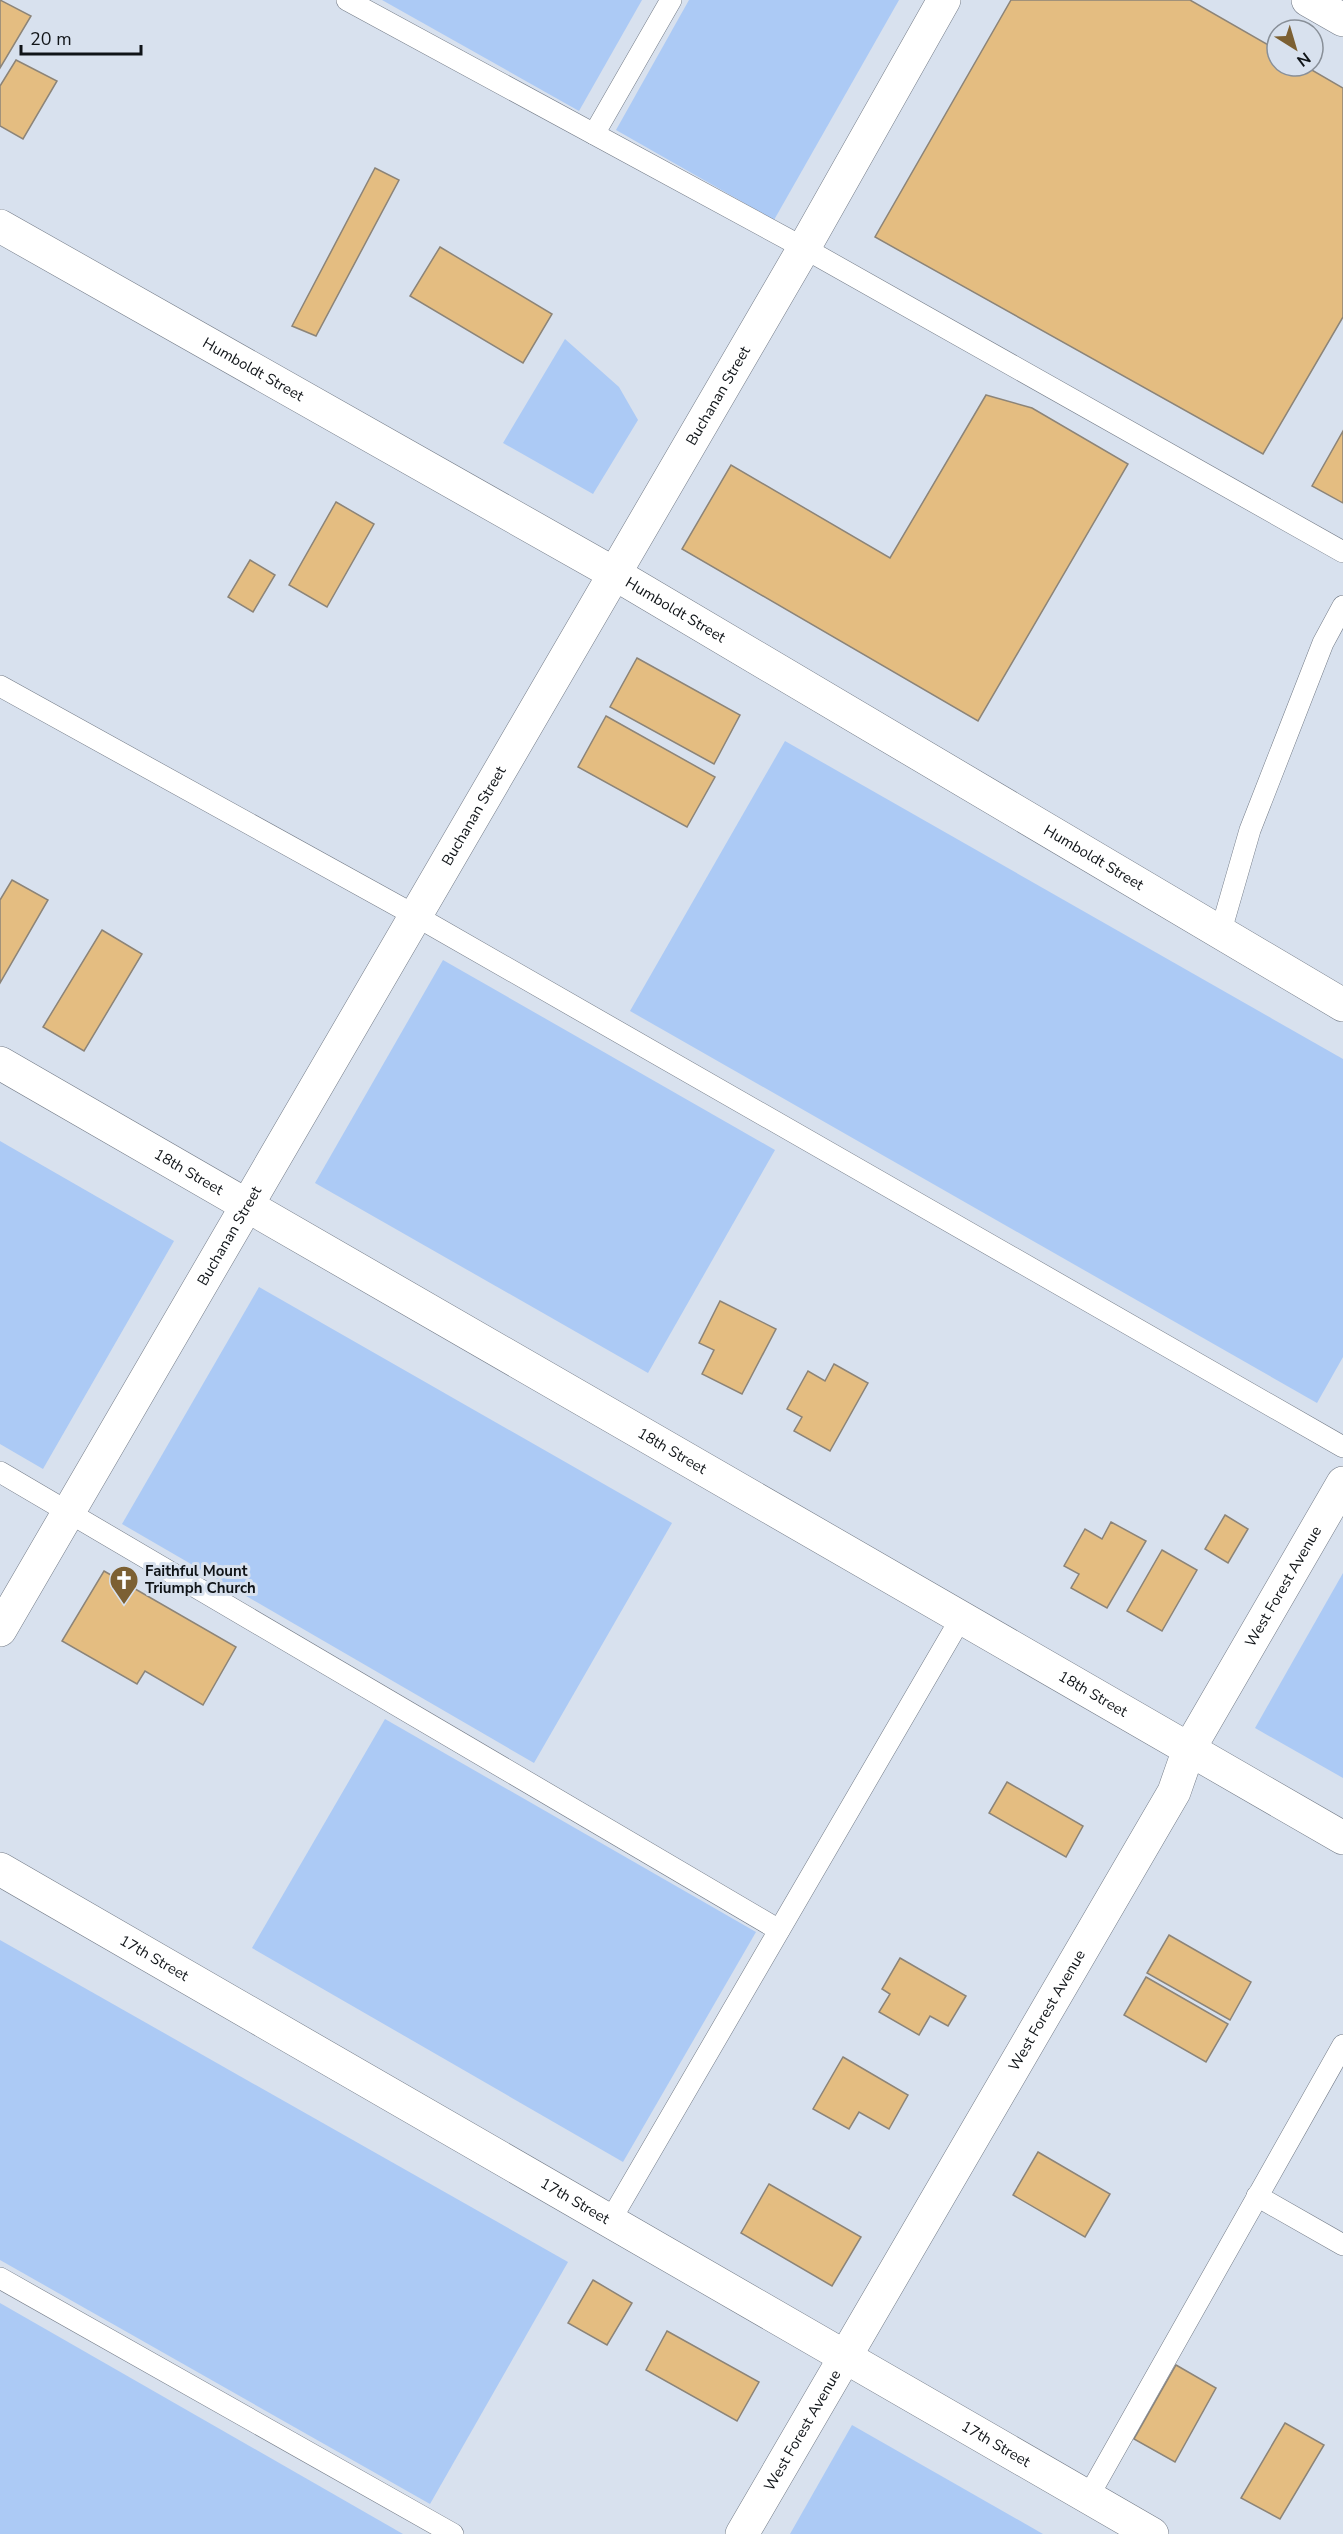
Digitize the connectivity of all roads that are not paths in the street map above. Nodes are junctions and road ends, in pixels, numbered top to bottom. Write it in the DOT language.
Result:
graph roads {
  1 [pos="347,0"];
  2 [pos="670,0"];
  3 [pos="944,0"];
  4 [pos="1308,0"];
  5 [pos="1343,20"];
  6 [pos="594,134"];
  7 [pos="0,226"];
  8 [pos="804,248"];
  9 [pos="1343,552"];
  10 [pos="615,574"];
  11 [pos="1343,606"];
  12 [pos="0,686"];
  13 [pos="416,916"];
  14 [pos="1220,934"];
  15 [pos="1339,995"];
  16 [pos="0,1064"];
  17 [pos="248,1206"];
  18 [pos="1343,1447"];
  19 [pos="0,1472"];
  20 [pos="1343,1483"];
  21 [pos="68,1512"];
  22 [pos="961,1618"];
  23 [pos="0,1630"];
  24 [pos="1189,1749"];
  25 [pos="1343,1838"];
  26 [pos="0,1869"];
  27 [pos="779,1930"];
  28 [pos="1343,2045"];
  29 [pos="1257,2196"];
  30 [pos="610,2221"];
  31 [pos="1343,2245"];
  32 [pos="0,2278"];
  33 [pos="845,2357"];
  34 [pos="1088,2497"];
  35 [pos="453,2534"];
  36 [pos="742,2534"];
  37 [pos="1152,2534"];
  1 -- 6 [label="lane"];
  2 -- 6 [label="lane"];
  3 -- 8 [label="street, Buchanan Street"];
  4 -- 5 [label="street"];
  6 -- 8 [label="lane"];
  7 -- 10 [label="street, Humboldt Street"];
  8 -- 9 [label="lane"];
  8 -- 10 [label="street, Buchanan Street"];
  10 -- 13 [label="street, Buchanan Street"];
  10 -- 14 [label="street, Humboldt Street"];
  11 -- 14 [label="lane"];
  12 -- 13 [label="lane"];
  13 -- 17 [label="street, Buchanan Street"];
  13 -- 18 [label="lane"];
  14 -- 15 [label="street, Humboldt Street"];
  16 -- 17 [label="street, 18th Street"];
  17 -- 21 [label="street, Buchanan Street"];
  17 -- 22 [label="street, 18th Street"];
  19 -- 21 [label="lane"];
  20 -- 24 [label="street, West Forest Avenue"];
  21 -- 23 [label="street, Buchanan Street"];
  21 -- 27 [label="lane"];
  22 -- 24 [label="street, 18th Street"];
  22 -- 27 [label="lane"];
  24 -- 25 [label="street, 18th Street"];
  24 -- 33 [label="street, West Forest Avenue"];
  26 -- 30 [label="street, 17th Street"];
  27 -- 30 [label="lane"];
  28 -- 29 [label="lane"];
  29 -- 31 [label="lane"];
  29 -- 34 [label="lane"];
  30 -- 33 [label="street, 17th Street"];
  32 -- 35 [label="lane"];
  33 -- 34 [label="street, 17th Street"];
  33 -- 36 [label="street, West Forest Avenue"];
  34 -- 37 [label="street, 17th Street"];
}
